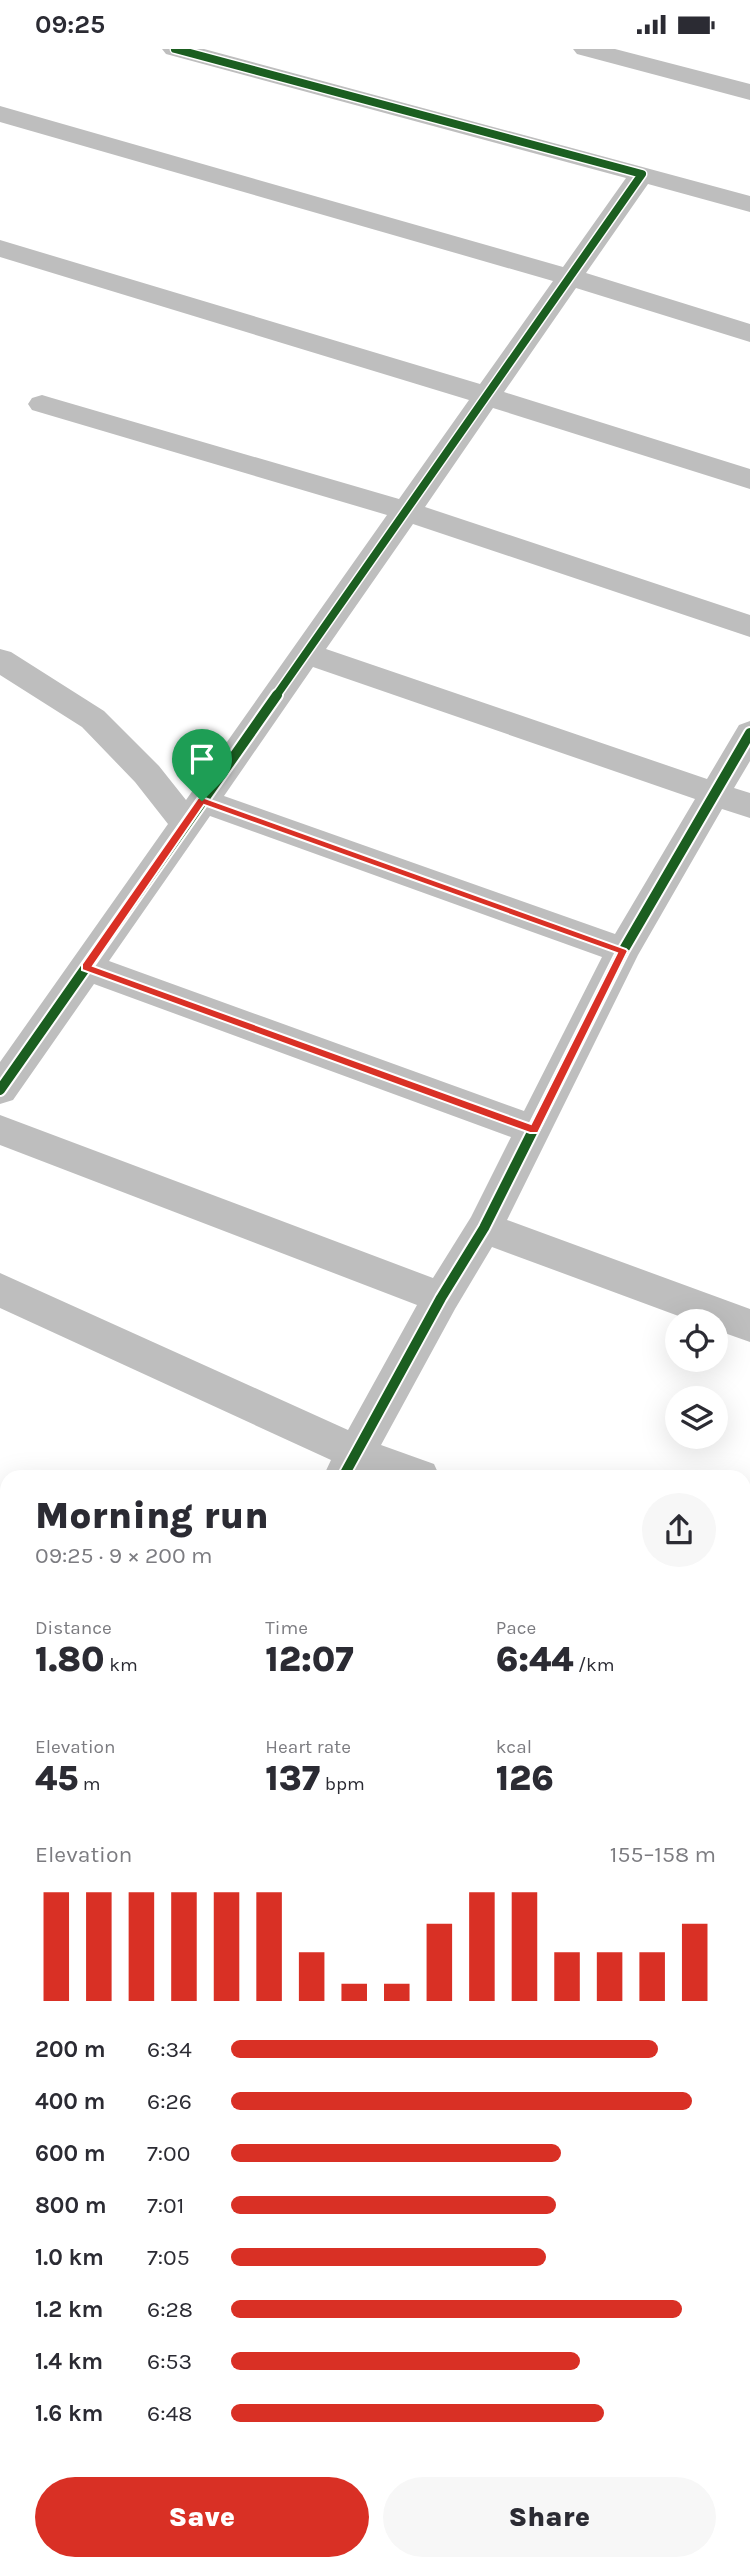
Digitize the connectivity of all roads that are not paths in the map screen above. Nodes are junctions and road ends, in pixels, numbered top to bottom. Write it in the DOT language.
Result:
graph roads {
  1 [pos="174,49"];
  2 [pos="586,49"];
  3 [pos="242,57"];
  4 [pos="750,92"];
  5 [pos="0,114"];
  6 [pos="642,174"];
  7 [pos="750,204"];
  8 [pos="0,248"];
  9 [pos="569,277"];
  10 [pos="750,333"];
  11 [pos="486,396"];
  12 [pos="42,404"];
  13 [pos="750,479"];
  14 [pos="406,511"];
  15 [pos="750,626"];
  16 [pos="305,653"];
  17 [pos="0,660"];
  18 [pos="750,733"];
  19 [pos="716,795"];
  20 [pos="750,806"];
  21 [pos="194,813"];
  22 [pos="623,951"];
  23 [pos="86,967"];
  24 [pos="0,1090"];
  25 [pos="0,1130"];
  26 [pos="534,1130"];
  27 [pos="484,1228"];
  28 [pos="0,1289"];
  29 [pos="442,1298"];
  30 [pos="750,1326"];
  31 [pos="350,1465"];
  32 [pos="379,1470"];
  1 -- 3 [label="street"];
  2 -- 4 [label="street"];
  3 -- 6 [label="street"];
  5 -- 9 [label="street"];
  6 -- 7 [label="street"];
  6 -- 9 [label="street"];
  8 -- 11 [label="street"];
  9 -- 10 [label="street"];
  9 -- 11 [label="street"];
  11 -- 13 [label="street"];
  11 -- 14 [label="street"];
  12 -- 14 [label="street"];
  14 -- 15 [label="street"];
  14 -- 16 [label="street"];
  16 -- 19 [label="street"];
  16 -- 21 [label="street"];
  17 -- 21 [label="street"];
  18 -- 19 [label="street"];
  19 -- 20 [label="street"];
  19 -- 22 [label="street"];
  21 -- 22 [label="street"];
  21 -- 23 [label="street"];
  22 -- 26 [label="street"];
  23 -- 24 [label="street"];
  23 -- 26 [label="street"];
  25 -- 29 [label="street"];
  26 -- 27 [label="street"];
  27 -- 29 [label="street"];
  27 -- 30 [label="street"];
  28 -- 31 [label="street"];
  29 -- 31 [label="street"];
  31 -- 32 [label="street"];
}
